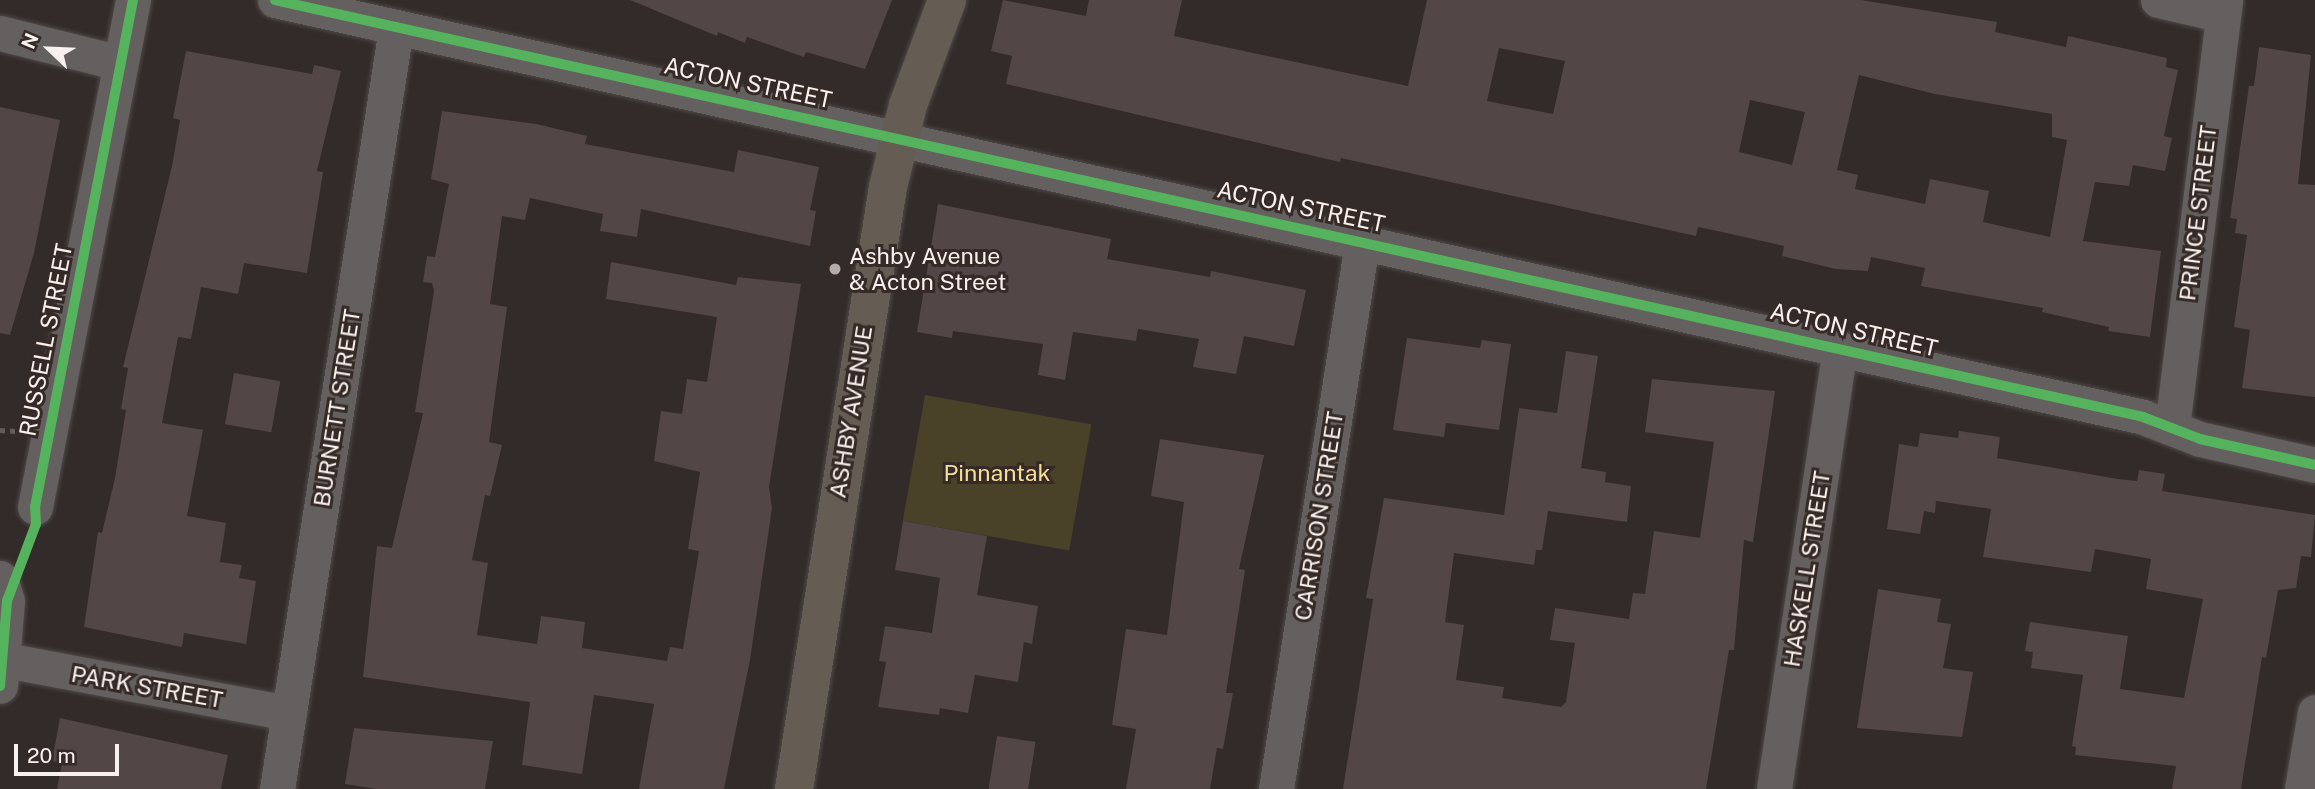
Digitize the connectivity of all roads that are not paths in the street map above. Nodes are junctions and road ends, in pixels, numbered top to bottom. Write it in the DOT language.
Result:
graph roads {
  1 [pos="133,0"];
  2 [pos="275,0"];
  3 [pos="947,0"];
  4 [pos="2158,0"];
  5 [pos="2224,8"];
  6 [pos="396,28"];
  7 [pos="0,33"];
  8 [pos="120,62"];
  9 [pos="900,139"];
  10 [pos="1362,243"];
  11 [pos="1840,349"];
  12 [pos="2172,427"];
  13 [pos="2315,465"];
  14 [pos="35,507"];
  15 [pos="4,590"];
  16 [pos="2,673"];
  17 [pos="2315,712"];
  18 [pos="289,713"];
  19 [pos="277,789"];
  20 [pos="794,789"];
  21 [pos="1276,789"];
  22 [pos="1774,789"];
  23 [pos="2302,789"];
  1 -- 8 [label="street, RUSSELL STREET"];
  2 -- 6 [label="street, ACTON STREET"];
  3 -- 9 [label="main road, ASHBY AVENUE"];
  4 -- 5 [label="street"];
  5 -- 12 [label="street, PRINCE STREET"];
  6 -- 9 [label="street, ACTON STREET"];
  6 -- 18 [label="street, BURNETT STREET"];
  7 -- 8 [label="street"];
  8 -- 14 [label="street, RUSSELL STREET"];
  9 -- 10 [label="street, ACTON STREET"];
  9 -- 20 [label="main road, ASHBY AVENUE"];
  10 -- 11 [label="street, ACTON STREET"];
  10 -- 21 [label="street, CARRISON STREET"];
  11 -- 12 [label="street, ACTON STREET"];
  11 -- 22 [label="street, HASKELL STREET"];
  12 -- 13 [label="street, ACTON STREET"];
  15 -- 16 [label="street"];
  16 -- 18 [label="street, PARK STREET"];
  17 -- 23 [label="street"];
  18 -- 19 [label="street, BURNETT STREET"];
}
